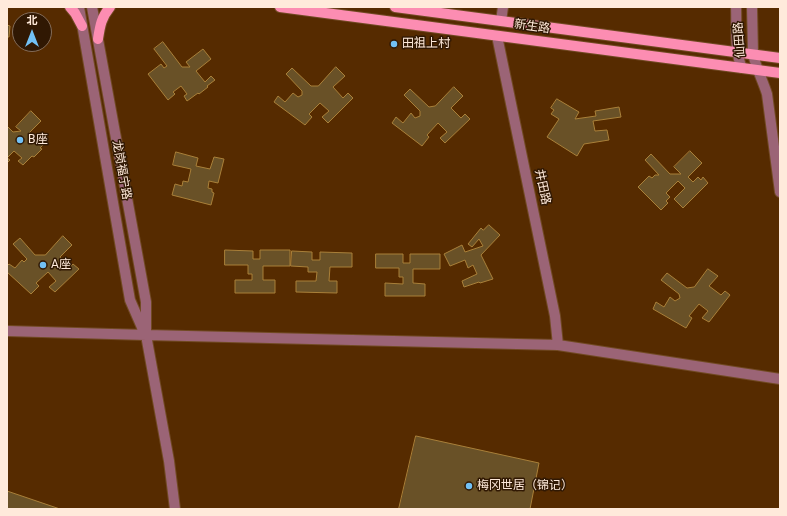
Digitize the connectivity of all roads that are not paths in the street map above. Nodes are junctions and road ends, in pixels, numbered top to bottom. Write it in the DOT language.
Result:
graph roads {
  1 [pos="70,7"];
  2 [pos="79,7"];
  3 [pos="92,7"];
  4 [pos="110,7"];
  5 [pos="280,7"];
  6 [pos="395,7"];
  7 [pos="502,7"];
  8 [pos="736,7"];
  9 [pos="752,7"];
  10 [pos="501,21"];
  11 [pos="82,26"];
  12 [pos="497,36"];
  13 [pos="98,39"];
  14 [pos="737,52"];
  15 [pos="753,54"];
  16 [pos="780,58"];
  17 [pos="742,68"];
  18 [pos="758,70"];
  19 [pos="780,73"];
  20 [pos="780,192"];
  21 [pos="7,331"];
  22 [pos="146,336"];
  23 [pos="558,345"];
  24 [pos="780,379"];
  25 [pos="175,509"];
  1 -- 11 [label="main road"];
  2 -- 11 [label="street, 龙岗福宁路"];
  3 -- 13 [label="street, 龙岗福宁路"];
  4 -- 13 [label="main road"];
  5 -- 12 [label="main road, 新生路"];
  6 -- 10 [label="main road, 新生路"];
  7 -- 10 [label="street"];
  8 -- 14 [label="street, 仙田路"];
  9 -- 15 [label="street, 仙田路"];
  10 -- 14 [label="main road, 新生路"];
  11 -- 22 [label="street, 龙岗福宁路"];
  12 -- 17 [label="main road, 新生路"];
  12 -- 23 [label="street, 井田路"];
  13 -- 22 [label="street, 龙岗福宁路"];
  14 -- 15 [label="main road, 新生路"];
  14 -- 17 [label="street, 仙田路"];
  15 -- 16 [label="main road, 新生路"];
  15 -- 18 [label="street, 仙田路"];
  17 -- 18 [label="main road, 新生路"];
  18 -- 19 [label="main road, 新生路"];
  18 -- 20 [label="street, 仙田路"];
  21 -- 22 [label="street"];
  22 -- 23 [label="street"];
  22 -- 25 [label="street, 龙岗福宁路"];
  23 -- 24 [label="street"];
}
